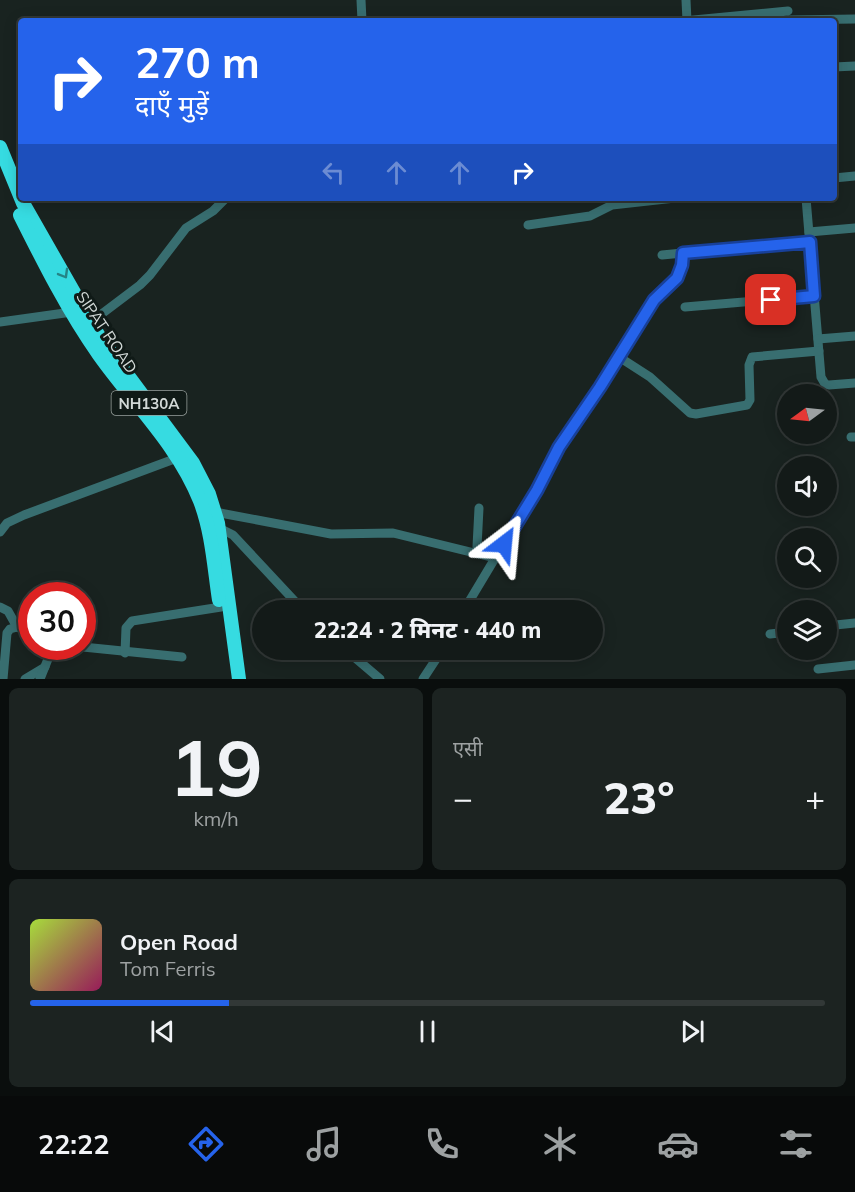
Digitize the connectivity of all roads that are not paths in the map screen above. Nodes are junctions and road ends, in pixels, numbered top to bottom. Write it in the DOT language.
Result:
graph roads {
  1 [pos="361,0"];
  2 [pos="686,0"];
  3 [pos="788,0"];
  4 [pos="789,17"];
  5 [pos="362,18"];
  6 [pos="686,18"];
  7 [pos="763,18"];
  8 [pos="822,18"];
  9 [pos="837,18"];
  10 [pos="855,19"];
  11 [pos="855,66"];
  12 [pos="837,67"];
  13 [pos="0,147"];
  14 [pos="0,173"];
  15 [pos="855,176"];
  16 [pos="837,178"];
  17 [pos="18,191"];
  18 [pos="22,201"];
  19 [pos="223,201"];
  20 [pos="638,201"];
  21 [pos="806,201"];
  22 [pos="528,225"];
  23 [pos="855,228"];
  24 [pos="809,237"];
  25 [pos="683,253"];
  26 [pos="662,255"];
  27 [pos="814,296"];
  28 [pos="685,307"];
  29 [pos="72,312"];
  30 [pos="0,322"];
  31 [pos="91,322"];
  32 [pos="855,336"];
  33 [pos="818,339"];
  34 [pos="819,351"];
  35 [pos="619,357"];
  36 [pos="855,383"];
  37 [pos="177,458"];
  38 [pos="479,508"];
  39 [pos="215,512"];
  40 [pos="219,528"];
  41 [pos="0,532"];
  42 [pos="479,553"];
  43 [pos="495,558"];
  44 [pos="294,600"];
  45 [pos="470,600"];
  46 [pos="0,607"];
  47 [pos="221,607"];
  48 [pos="855,623"];
  49 [pos="837,625"];
  50 [pos="17,627"];
  51 [pos="777,633"];
  52 [pos="770,634"];
  53 [pos="96,649"];
  54 [pos="125,653"];
  55 [pos="182,657"];
  56 [pos="46,660"];
  57 [pos="358,660"];
  58 [pos="435,660"];
  59 [pos="855,665"];
  60 [pos="45,667"];
  61 [pos="818,669"];
  62 [pos="3,679"];
  63 [pos="25,679"];
  64 [pos="40,679"];
  65 [pos="231,679"];
  66 [pos="238,679"];
  67 [pos="380,679"];
  68 [pos="423,679"];
  1 -- 5 [label="street"];
  2 -- 6 [label="street"];
  3 -- 4 [label="street"];
  4 -- 7 [label="street"];
  4 -- 8 [label="street"];
  9 -- 10 [label="street"];
  11 -- 12 [label="street"];
  13 -- 17 [label="highway, NH130A, one-way"];
  14 -- 29 [label="highway, SIPAT ROAD / NH130A"];
  15 -- 16 [label="street"];
  18 -- 31 [label="highway, NH130A, one-way"];
  19 -- 31 [label="street"];
  20 -- 22 [label="street"];
  21 -- 24 [label="street"];
  23 -- 24 [label="street"];
  24 -- 25 [label="street"];
  24 -- 27 [label="street"];
  25 -- 26 [label="street"];
  25 -- 35 [label="street"];
  27 -- 28 [label="street"];
  27 -- 33 [label="street"];
  29 -- 30 [label="street"];
  29 -- 37 [label="highway, SIPAT ROAD / NH130A"];
  31 -- 39 [label="highway, NH130A"];
  32 -- 33 [label="street"];
  33 -- 34 [label="street"];
  34 -- 35 [label="street"];
  34 -- 36 [label="street"];
  35 -- 43 [label="street"];
  37 -- 41 [label="street"];
  37 -- 47 [label="highway, SIPAT ROAD / NH130A"];
  38 -- 42 [label="street"];
  39 -- 40 [label="highway, NH130A"];
  39 -- 42 [label="street"];
  40 -- 44 [label="street"];
  40 -- 66 [label="highway, NH130A"];
  42 -- 43 [label="street"];
  43 -- 45 [label="street"];
  46 -- 50 [label="street"];
  47 -- 54 [label="street"];
  47 -- 65 [label="highway, SIPAT ROAD / NH130A"];
  48 -- 49 [label="street"];
  50 -- 62 [label="street"];
  51 -- 52 [label="street"];
  53 -- 54 [label="street"];
  54 -- 55 [label="street"];
  56 -- 60 [label="street"];
  57 -- 67 [label="street"];
  58 -- 68 [label="street"];
  59 -- 61 [label="street"];
  60 -- 63 [label="street"];
  60 -- 64 [label="street"];
}
